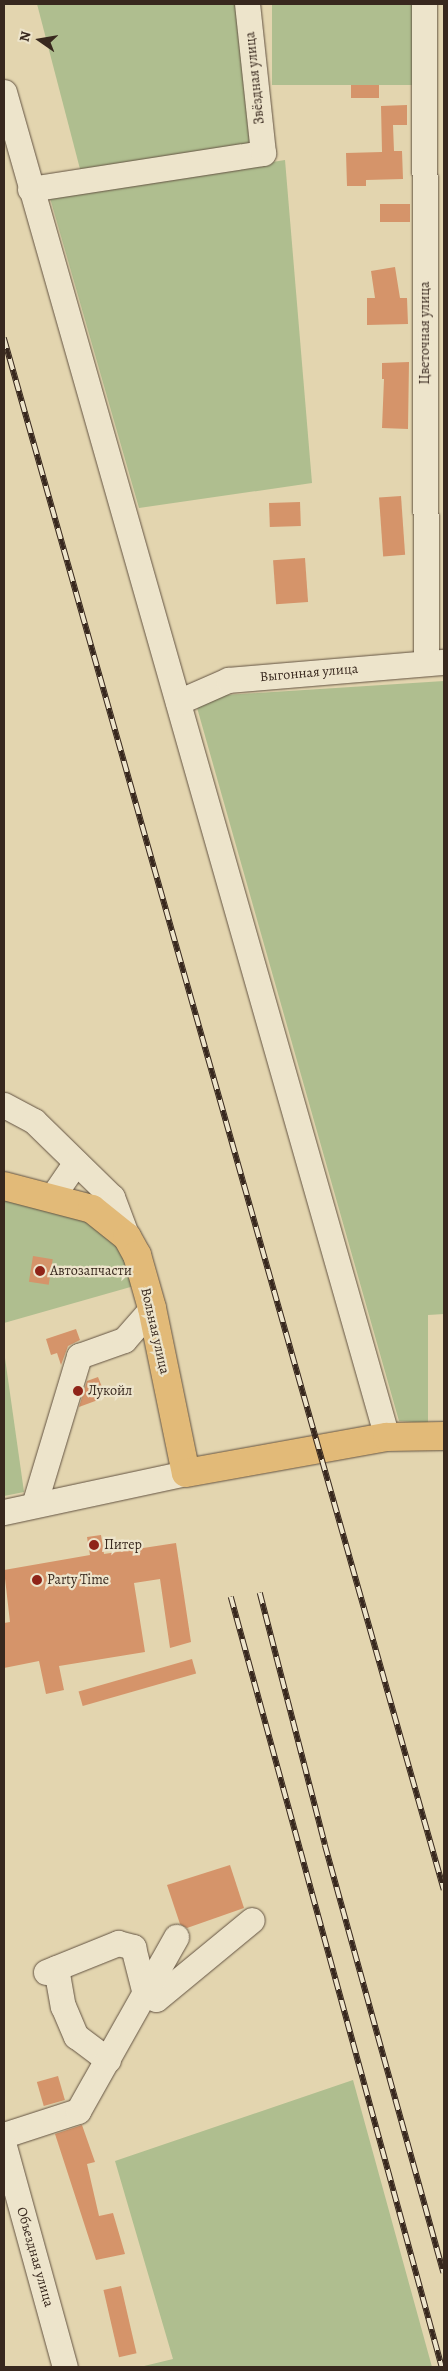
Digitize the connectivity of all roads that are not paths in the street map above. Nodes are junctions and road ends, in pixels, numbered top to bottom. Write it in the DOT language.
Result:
graph roads {
  1 [pos="247,4"];
  2 [pos="424,4"];
  3 [pos="4,92"];
  4 [pos="30,189"];
  5 [pos="435,662"];
  6 [pos="178,702"];
  7 [pos="4,1106"];
  8 [pos="76,1162"];
  9 [pos="4,1186"];
  10 [pos="52,1197"];
  11 [pos="127,1236"];
  12 [pos="152,1308"];
  13 [pos="444,1436"];
  14 [pos="387,1437"];
  15 [pos="186,1473"];
  16 [pos="34,1505"];
  17 [pos="4,1512"];
  18 [pos="252,1920"];
  19 [pos="176,1937"];
  20 [pos="145,1994"];
  21 [pos="108,2060"];
  22 [pos="4,2135"];
  23 [pos="4,2146"];
  24 [pos="57,2338"];
  25 [pos="51,2367"];
  26 [pos="65,2367"];
  1 -- 4 [label="street, Звёздная улица"];
  2 -- 5 [label="street, Цветочная улица"];
  3 -- 4 [label="street"];
  4 -- 6 [label="street"];
  5 -- 6 [label="street, Выгонная улица"];
  6 -- 14 [label="street"];
  7 -- 8 [label="street"];
  8 -- 10 [label="street"];
  8 -- 11 [label="street"];
  9 -- 10 [label="main road, Вольная улица"];
  10 -- 11 [label="main road, Вольная улица"];
  11 -- 12 [label="main road, Вольная улица"];
  12 -- 15 [label="main road, Вольная улица"];
  12 -- 16 [label="street"];
  13 -- 14 [label="main road"];
  14 -- 15 [label="main road"];
  15 -- 16 [label="street"];
  16 -- 17 [label="street"];
  18 -- 20 [label="street"];
  19 -- 20 [label="street"];
  20 -- 21 [label="street"];
  20 -- 21 [label="street"];
  21 -- 22 [label="street"];
  23 -- 24 [label="street, Объездная улица"];
  24 -- 25 [label="street"];
  24 -- 26 [label="street, Объездная улица"];
}
